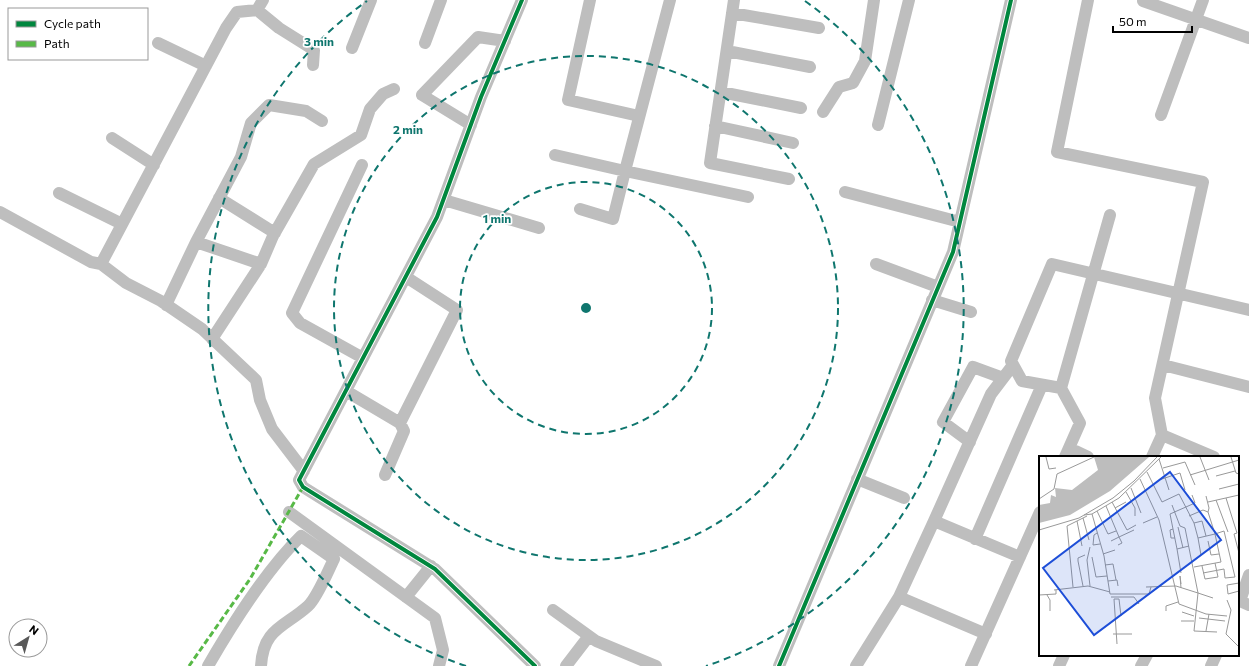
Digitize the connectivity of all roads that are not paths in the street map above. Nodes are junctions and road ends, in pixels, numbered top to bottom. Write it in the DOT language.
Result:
graph roads {
  1 [pos="371,0"];
  2 [pos="441,0"];
  3 [pos="522,0"];
  4 [pos="590,0"];
  5 [pos="670,0"];
  6 [pos="734,0"];
  7 [pos="874,0"];
  8 [pos="909,0"];
  9 [pos="1011,0"];
  10 [pos="1088,0"];
  11 [pos="1203,0"];
  12 [pos="1143,1"];
  13 [pos="260,5"];
  14 [pos="732,13"];
  15 [pos="1195,20"];
  16 [pos="819,28"];
  17 [pos="1249,38"];
  18 [pos="505,41"];
  19 [pos="158,43"];
  20 [pos="425,43"];
  21 [pos="352,48"];
  22 [pos="727,51"];
  23 [pos="313,65"];
  24 [pos="206,66"];
  25 [pos="810,67"];
  26 [pos="394,89"];
  27 [pos="721,92"];
  28 [pos="801,108"];
  29 [pos="823,112"];
  30 [pos="1161,115"];
  31 [pos="639,116"];
  32 [pos="322,121"];
  33 [pos="471,125"];
  34 [pos="878,125"];
  35 [pos="716,126"];
  36 [pos="112,138"];
  37 [pos="793,143"];
  38 [pos="555,155"];
  39 [pos="154,165"];
  40 [pos="362,165"];
  41 [pos="625,171"];
  42 [pos="789,179"];
  43 [pos="845,192"];
  44 [pos="59,193"];
  45 [pos="748,197"];
  46 [pos="219,198"];
  47 [pos="444,200"];
  48 [pos="580,209"];
  49 [pos="0,212"];
  50 [pos="1110,215"];
  51 [pos="960,222"];
  52 [pos="122,224"];
  53 [pos="539,228"];
  54 [pos="275,233"];
  55 [pos="196,242"];
  56 [pos="101,264"];
  57 [pos="260,264"];
  58 [pos="876,264"];
  59 [pos="1095,274"];
  60 [pos="406,277"];
  61 [pos="938,287"];
  62 [pos="1178,294"];
  63 [pos="932,300"];
  64 [pos="166,305"];
  65 [pos="1249,310"];
  66 [pos="970,312"];
  67 [pos="212,339"];
  68 [pos="363,358"];
  69 [pos="1163,364"];
  70 [pos="1013,365"];
  71 [pos="1003,378"];
  72 [pos="1042,384"];
  73 [pos="1249,387"];
  74 [pos="1061,388"];
  75 [pos="346,391"];
  76 [pos="400,423"];
  77 [pos="1162,435"];
  78 [pos="970,442"];
  79 [pos="1067,453"];
  80 [pos="1083,456"];
  81 [pos="1152,456"];
  82 [pos="1212,456"];
  83 [pos="304,471"];
  84 [pos="385,475"];
  85 [pos="857,479"];
  86 [pos="904,498"];
  87 [pos="289,512"];
  88 [pos="1039,514"];
  89 [pos="934,521"];
  90 [pos="975,539"];
  91 [pos="1020,557"];
  92 [pos="430,566"];
  93 [pos="1249,576"];
  94 [pos="406,597"];
  95 [pos="899,597"];
  96 [pos="1241,603"];
  97 [pos="553,610"];
  98 [pos="986,634"];
  99 [pos="589,636"];
  100 [pos="1064,656"];
  101 [pos="1146,656"];
  102 [pos="1216,656"];
  103 [pos="208,666"];
  104 [pos="261,666"];
  105 [pos="439,666"];
  106 [pos="535,666"];
  107 [pos="566,666"];
  108 [pos="656,666"];
  109 [pos="779,666"];
  110 [pos="856,666"];
  111 [pos="971,666"];
  112 [pos="1059,666"];
  113 [pos="1141,666"];
  114 [pos="1211,666"];
  1 -- 21 [label="street"];
  2 -- 20 [label="street"];
  3 -- 18 [label="street"];
  4 -- 31 [label="street"];
  5 -- 31 [label="street"];
  6 -- 14 [label="street"];
  7 -- 29 [label="street"];
  8 -- 34 [label="street"];
  9 -- 51 [label="street"];
  10 -- 62 [label="street"];
  11 -- 15 [label="street"];
  12 -- 15 [label="street"];
  13 -- 23 [label="street"];
  13 -- 24 [label="street"];
  14 -- 16 [label="street"];
  14 -- 22 [label="street"];
  15 -- 17 [label="street"];
  15 -- 30 [label="street"];
  18 -- 33 [label="street"];
  18 -- 33 [label="street"];
  19 -- 24 [label="street"];
  22 -- 25 [label="street"];
  22 -- 27 [label="street"];
  24 -- 39 [label="street"];
  26 -- 54 [label="street"];
  27 -- 28 [label="street"];
  27 -- 35 [label="street"];
  31 -- 41 [label="street"];
  32 -- 46 [label="street"];
  33 -- 47 [label="street"];
  35 -- 37 [label="street"];
  35 -- 42 [label="street"];
  36 -- 39 [label="street"];
  38 -- 41 [label="street"];
  39 -- 52 [label="street"];
  40 -- 68 [label="street"];
  41 -- 45 [label="street"];
  41 -- 48 [label="street"];
  43 -- 51 [label="street"];
  44 -- 52 [label="street"];
  46 -- 54 [label="street"];
  46 -- 55 [label="street"];
  47 -- 53 [label="street"];
  47 -- 60 [label="street"];
  49 -- 56 [label="street"];
  50 -- 59 [label="street"];
  51 -- 61 [label="street"];
  52 -- 56 [label="street"];
  54 -- 57 [label="street"];
  55 -- 57 [label="street"];
  55 -- 64 [label="street"];
  56 -- 64 [label="street"];
  57 -- 67 [label="street"];
  58 -- 61 [label="street"];
  59 -- 62 [label="street"];
  59 -- 70 [label="street"];
  59 -- 74 [label="street"];
  60 -- 68 [label="street"];
  60 -- 76 [label="street"];
  61 -- 63 [label="street"];
  62 -- 65 [label="street"];
  62 -- 69 [label="street"];
  63 -- 66 [label="street"];
  63 -- 85 [label="street"];
  64 -- 67 [label="street"];
  67 -- 83 [label="street"];
  68 -- 75 [label="street"];
  69 -- 73 [label="street"];
  69 -- 77 [label="street"];
  70 -- 71 [label="street"];
  70 -- 72 [label="street"];
  71 -- 78 [label="street"];
  71 -- 78 [label="street"];
  72 -- 74 [label="street"];
  72 -- 90 [label="street"];
  74 -- 79 [label="street"];
  75 -- 76 [label="street"];
  75 -- 83 [label="street"];
  76 -- 84 [label="street"];
  77 -- 81 [label="street"];
  77 -- 82 [label="street"];
  78 -- 89 [label="street"];
  79 -- 80 [label="street"];
  83 -- 92 [label="street"];
  85 -- 86 [label="street"];
  85 -- 109 [label="street"];
  87 -- 94 [label="street"];
  88 -- 91 [label="street"];
  89 -- 90 [label="street"];
  89 -- 95 [label="street"];
  90 -- 91 [label="street"];
  91 -- 98 [label="street"];
  92 -- 94 [label="street"];
  92 -- 106 [label="street"];
  93 -- 96 [label="street"];
  94 -- 105 [label="street"];
  95 -- 98 [label="street"];
  95 -- 110 [label="street"];
  97 -- 99 [label="street"];
  98 -- 111 [label="street"];
  99 -- 107 [label="street"];
  99 -- 108 [label="street"];
  100 -- 112 [label="street"];
  101 -- 113 [label="street"];
  102 -- 114 [label="street"];
  103 -- 104 [label="street"];
}
